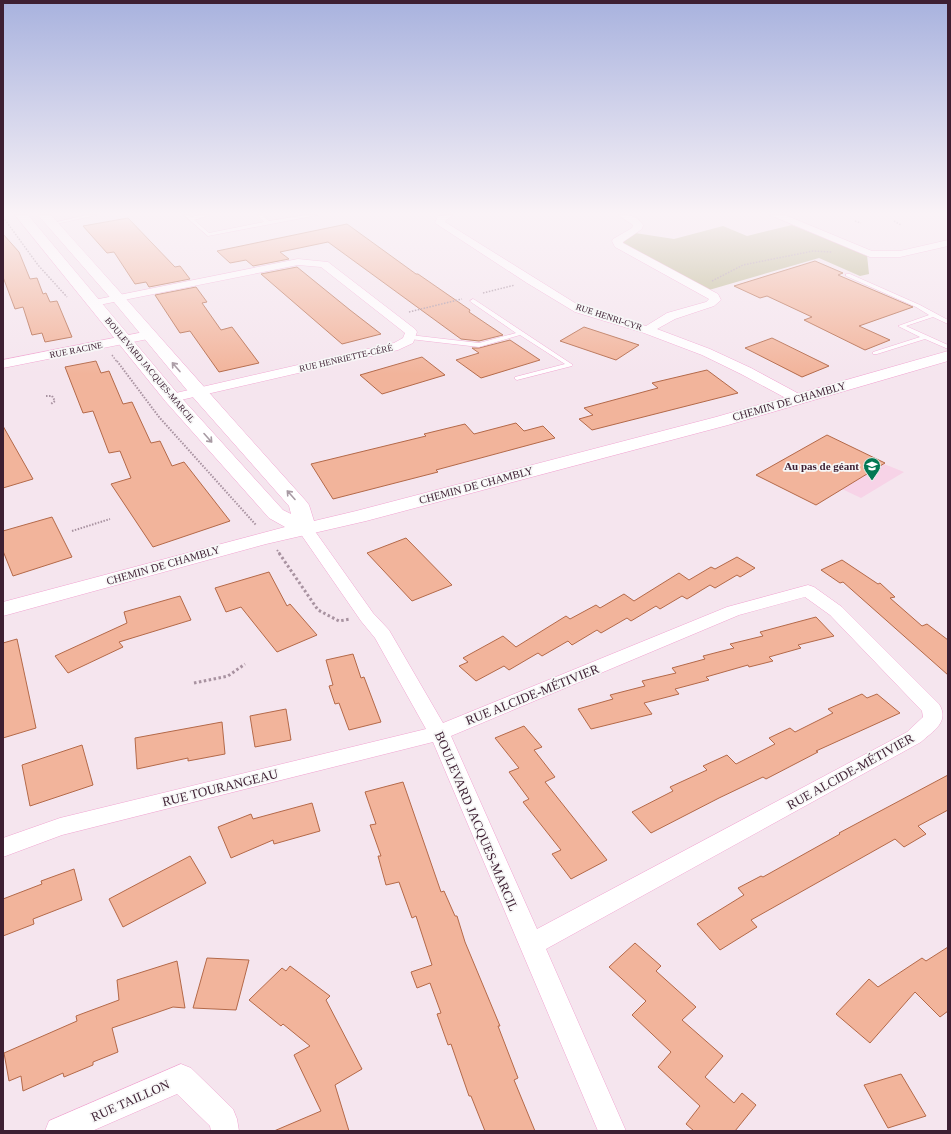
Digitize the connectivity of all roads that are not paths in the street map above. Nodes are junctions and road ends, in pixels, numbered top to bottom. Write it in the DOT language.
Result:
graph roads {
  1 [pos="65,268"];
  2 [pos="91,268"];
  3 [pos="269,268"];
  4 [pos="329,268"];
  5 [pos="510,268"];
  6 [pos="662,268"];
  7 [pos="848,275"];
  8 [pos="119,299"];
  9 [pos="473,301"];
  10 [pos="94,303"];
  11 [pos="933,315"];
  12 [pos="948,322"];
  13 [pos="648,330"];
  14 [pos="521,333"];
  15 [pos="149,335"];
  16 [pos="410,337"];
  17 [pos="925,337"];
  18 [pos="126,340"];
  19 [pos="948,347"];
  20 [pos="875,353"];
  21 [pos="948,356"];
  22 [pos="3,364"];
  23 [pos="517,378"];
  24 [pos="197,391"];
  25 [pos="172,398"];
  26 [pos="798,399"];
  27 [pos="306,530"];
  28 [pos="3,608"];
  29 [pos="439,733"];
  30 [pos="3,848"];
  31 [pos="530,945"];
  32 [pos="59,1131"];
  33 [pos="224,1131"];
  34 [pos="612,1131"];
  1 -- 10 [label="street, BOULEVARD JACQUES-MARCIL"];
  2 -- 8 [label="street, BOULEVARD JACQUES-MARCIL"];
  3 -- 8 [label="street"];
  4 -- 16 [label="street"];
  5 -- 13 [label="street, RUE HENRI-CYR"];
  6 -- 13 [label="street"];
  7 -- 11 [label="lane"];
  8 -- 10 [label="street"];
  8 -- 15 [label="street, BOULEVARD JACQUES-MARCIL"];
  9 -- 14 [label="lane"];
  10 -- 18 [label="street, BOULEVARD JACQUES-MARCIL"];
  11 -- 12 [label="lane"];
  11 -- 17 [label="lane"];
  13 -- 26 [label="street, RUE HENRI-CYR"];
  14 -- 16 [label="lane"];
  14 -- 23 [label="lane"];
  15 -- 18 [label="street, RUE RACINE"];
  24 -- 15 [label="street, BOULEVARD JACQUES-MARCIL, one-way"];
  16 -- 24 [label="street, RUE HENRIETTE-CÉRÉ"];
  17 -- 19 [label="lane"];
  17 -- 20 [label="lane"];
  18 -- 22 [label="street, RUE RACINE"];
  18 -- 25 [label="street, BOULEVARD JACQUES-MARCIL"];
  21 -- 26 [label="street, CHEMIN DE CHAMBLY"];
  24 -- 25 [label="street, RUE HENRIETTE-CÉRÉ"];
  27 -- 24 [label="street, BOULEVARD JACQUES-MARCIL, one-way"];
  25 -- 27 [label="street, BOULEVARD JACQUES-MARCIL, one-way"];
  26 -- 27 [label="street, CHEMIN DE CHAMBLY"];
  27 -- 28 [label="street, CHEMIN DE CHAMBLY"];
  27 -- 29 [label="street, BOULEVARD JACQUES-MARCIL"];
  29 -- 30 [label="street, RUE TOURANGEAU"];
  29 -- 31 [label="street, BOULEVARD JACQUES-MARCIL"];
  29 -- 31 [label="street, RUE ALCIDE-MÉTIVIER"];
  31 -- 34 [label="street, BOULEVARD JACQUES-MARCIL"];
  32 -- 33 [label="street, RUE TAILLON"];
}
